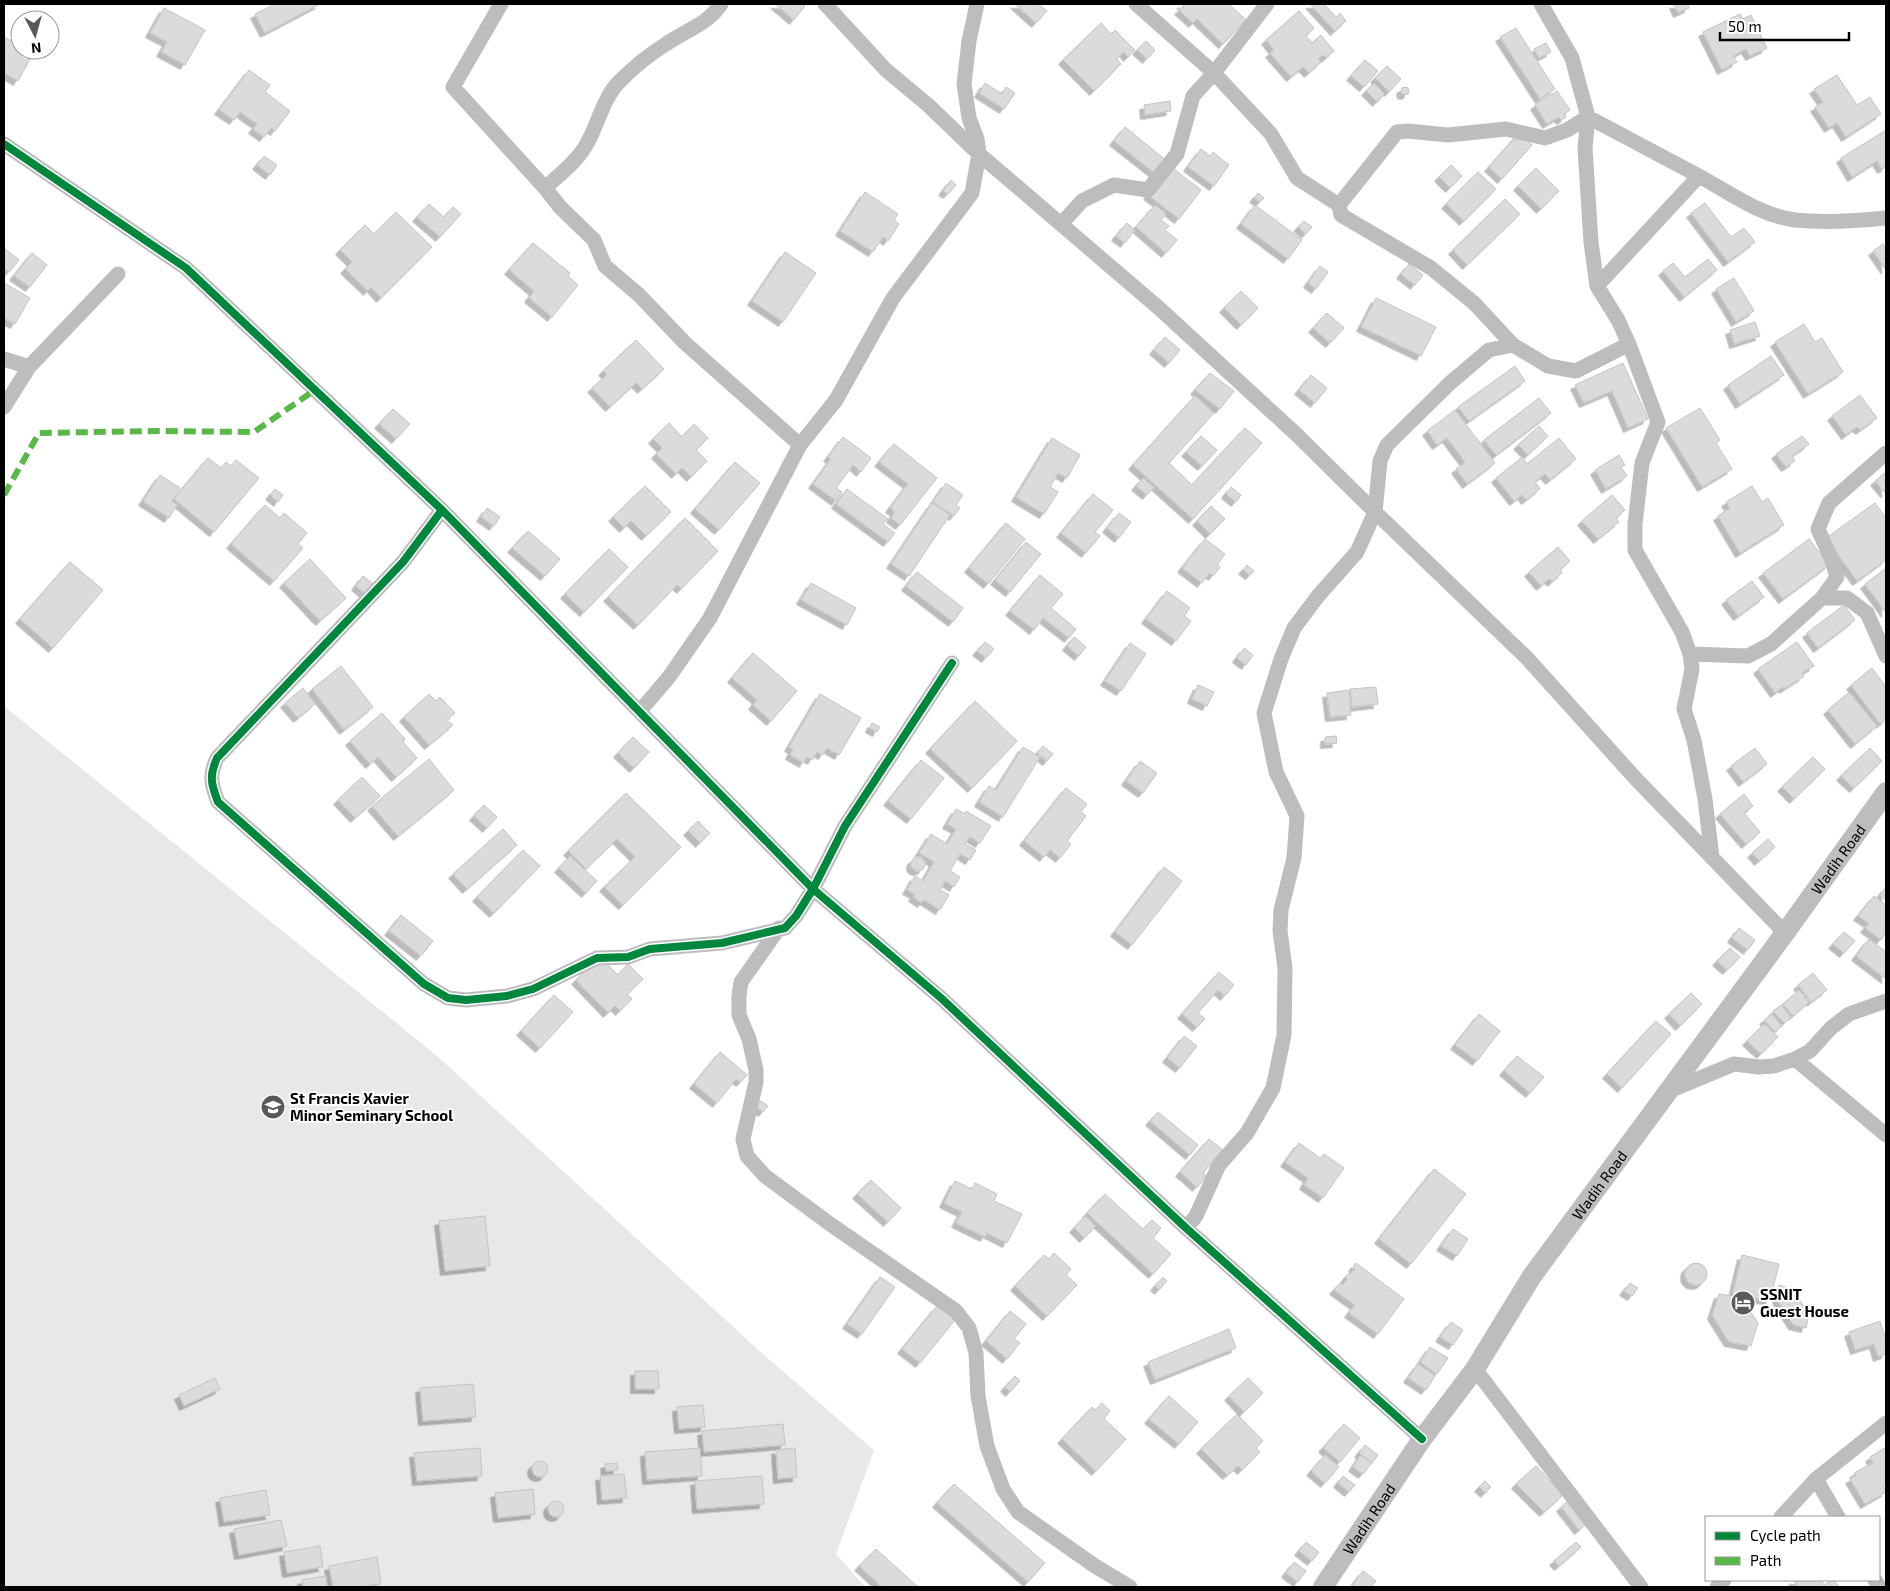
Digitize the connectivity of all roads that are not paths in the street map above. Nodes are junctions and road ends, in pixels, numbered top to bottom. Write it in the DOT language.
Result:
graph roads {
  1 [pos="501,4"];
  2 [pos="721,4"];
  3 [pos="825,4"];
  4 [pos="977,4"];
  5 [pos="1136,4"];
  6 [pos="1541,4"];
  7 [pos="1262,6"];
  8 [pos="1214,73"];
  9 [pos="1588,117"];
  10 [pos="4,144"];
  11 [pos="980,154"];
  12 [pos="1699,176"];
  13 [pos="545,188"];
  14 [pos="1339,205"];
  15 [pos="1886,218"];
  16 [pos="1062,224"];
  17 [pos="118,274"];
  18 [pos="1597,286"];
  19 [pos="1630,344"];
  20 [pos="1513,345"];
  21 [pos="4,359"];
  22 [pos="29,367"];
  23 [pos="4,407"];
  24 [pos="800,446"];
  25 [pos="1886,453"];
  26 [pos="442,510"];
  27 [pos="1375,512"];
  28 [pos="1822,598"];
  29 [pos="1690,654"];
  30 [pos="1886,656"];
  31 [pos="952,663"];
  32 [pos="640,711"];
  33 [pos="1886,792"];
  34 [pos="1712,858"];
  35 [pos="813,889"];
  36 [pos="779,928"];
  37 [pos="1785,933"];
  38 [pos="1886,1001"];
  39 [pos="1795,1059"];
  40 [pos="1667,1091"];
  41 [pos="1886,1135"];
  42 [pos="1186,1228"];
  43 [pos="1476,1368"];
  44 [pos="1886,1423"];
  45 [pos="1422,1439"];
  46 [pos="1816,1479"];
  47 [pos="1782,1516"];
  48 [pos="1837,1516"];
  49 [pos="1130,1587"];
  50 [pos="1323,1587"];
  51 [pos="1642,1587"];
  1 -- 13 [label="street"];
  2 -- 13 [label="street"];
  3 -- 11 [label="street"];
  4 -- 11 [label="street"];
  5 -- 8 [label="street"];
  6 -- 9 [label="street"];
  7 -- 8 [label="street"];
  8 -- 14 [label="street"];
  8 -- 16 [label="street"];
  9 -- 12 [label="street"];
  9 -- 14 [label="street"];
  9 -- 18 [label="street"];
  10 -- 26 [label="street"];
  11 -- 16 [label="street"];
  11 -- 24 [label="street"];
  12 -- 15 [label="street"];
  12 -- 18 [label="street"];
  13 -- 24 [label="street"];
  14 -- 20 [label="street"];
  16 -- 27 [label="street"];
  17 -- 22 [label="street"];
  18 -- 19 [label="street"];
  19 -- 20 [label="street"];
  19 -- 29 [label="street"];
  20 -- 27 [label="street"];
  21 -- 22 [label="street"];
  22 -- 23 [label="street"];
  24 -- 32 [label="street"];
  25 -- 28 [label="street"];
  26 -- 32 [label="street"];
  26 -- 36 [label="street"];
  27 -- 34 [label="street"];
  27 -- 42 [label="street"];
  28 -- 29 [label="street"];
  28 -- 30 [label="street"];
  29 -- 34 [label="street"];
  31 -- 35 [label="street"];
  32 -- 35 [label="street"];
  33 -- 37 [label="street, Wadih Road"];
  34 -- 37 [label="street"];
  35 -- 36 [label="street"];
  35 -- 42 [label="street"];
  36 -- 49 [label="street"];
  37 -- 40 [label="street, Wadih Road"];
  38 -- 39 [label="street"];
  39 -- 40 [label="street"];
  39 -- 41 [label="street"];
  40 -- 43 [label="street, Wadih Road"];
  42 -- 45 [label="street"];
  43 -- 45 [label="street, Wadih Road"];
  43 -- 51 [label="street"];
  44 -- 46 [label="street"];
  45 -- 50 [label="street, Wadih Road"];
  46 -- 47 [label="street"];
  46 -- 48 [label="street"];
}
